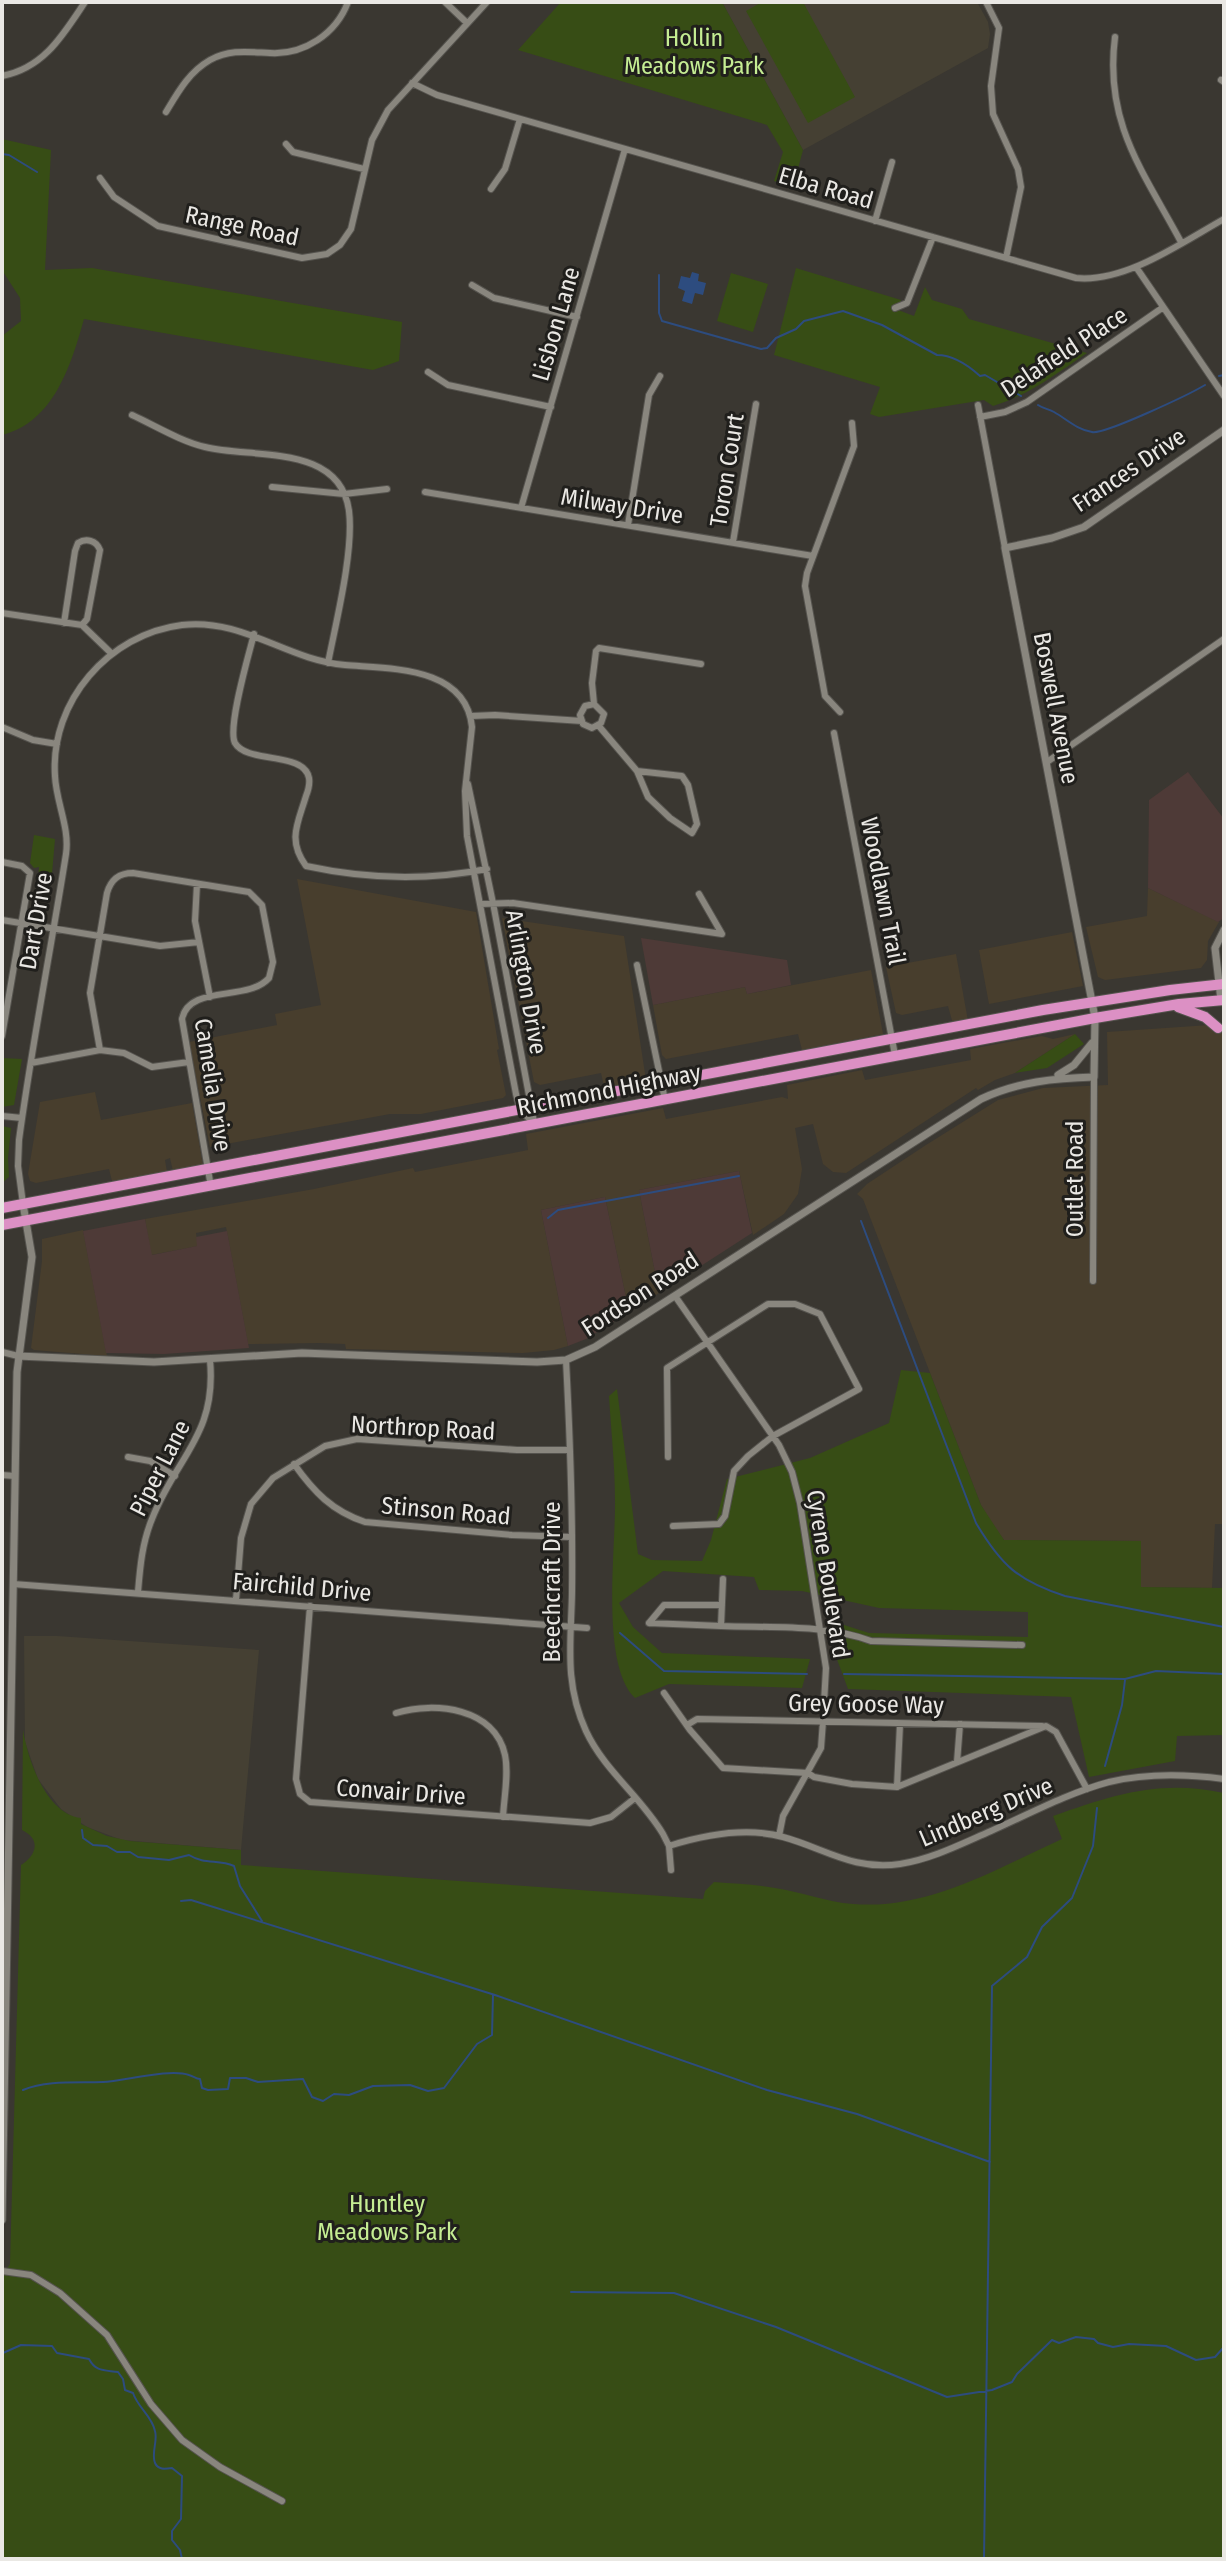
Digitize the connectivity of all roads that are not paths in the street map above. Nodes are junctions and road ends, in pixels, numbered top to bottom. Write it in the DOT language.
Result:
graph roads {
  1 [pos="85,2"];
  2 [pos="348,2"];
  3 [pos="445,2"];
  4 [pos="487,2"];
  5 [pos="986,2"];
  6 [pos="467,23"];
  7 [pos="1115,37"];
  8 [pos="2,76"];
  9 [pos="412,83"];
  10 [pos="166,112"];
  11 [pos="520,119"];
  12 [pos="286,144"];
  13 [pos="625,149"];
  14 [pos="892,162"];
  15 [pos="364,169"];
  16 [pos="100,178"];
  17 [pos="491,189"];
  18 [pos="1224,219"];
  19 [pos="875,221"];
  20 [pos="933,237"];
  21 [pos="1181,242"];
  22 [pos="1006,258"];
  23 [pos="1136,267"];
  24 [pos="472,285"];
  25 [pos="895,308"];
  26 [pos="1162,308"];
  27 [pos="577,317"];
  28 [pos="428,372"];
  29 [pos="660,376"];
  30 [pos="1224,396"];
  31 [pos="756,404"];
  32 [pos="978,405"];
  33 [pos="551,407"];
  34 [pos="132,415"];
  35 [pos="980,417"];
  36 [pos="852,423"];
  37 [pos="1224,430"];
  38 [pos="272,487"];
  39 [pos="387,489"];
  40 [pos="425,492"];
  41 [pos="344,494"];
  42 [pos="521,508"];
  43 [pos="628,525"];
  44 [pos="733,542"];
  45 [pos="1005,548"];
  46 [pos="813,556"];
  47 [pos="2,613"];
  48 [pos="64,623"];
  49 [pos="82,625"];
  50 [pos="254,634"];
  51 [pos="1224,639"];
  52 [pos="111,653"];
  53 [pos="328,663"];
  54 [pos="701,664"];
  55 [pos="594,704"];
  56 [pos="840,712"];
  57 [pos="471,716"];
  58 [pos="582,721"];
  59 [pos="598,725"];
  60 [pos="2,727"];
  61 [pos="834,733"];
  62 [pos="57,744"];
  63 [pos="1047,762"];
  64 [pos="637,771"];
  65 [pos="467,777"];
  66 [pos="2,862"];
  67 [pos="487,869"];
  68 [pos="473,872"];
  69 [pos="197,884"];
  70 [pos="699,894"];
  71 [pos="493,903"];
  72 [pos="480,904"];
  73 [pos="2,920"];
  74 [pos="22,923"];
  75 [pos="53,929"];
  76 [pos="1224,930"];
  77 [pos="99,937"];
  78 [pos="199,942"];
  79 [pos="637,965"];
  80 [pos="1221,984"];
  81 [pos="210,997"];
  82 [pos="1222,1000"];
  83 [pos="1092,1002"];
  84 [pos="1164,1006"];
  85 [pos="1095,1018"];
  86 [pos="1218,1028"];
  87 [pos="2,1032"];
  88 [pos="1095,1038"];
  89 [pos="892,1040"];
  90 [pos="100,1050"];
  91 [pos="895,1055"];
  92 [pos="189,1062"];
  93 [pos="31,1063"];
  94 [pos="1094,1077"];
  95 [pos="1049,1079"];
  96 [pos="661,1083"];
  97 [pos="665,1100"];
  98 [pos="525,1109"];
  99 [pos="2,1116"];
  100 [pos="22,1118"];
  101 [pos="535,1124"];
  102 [pos="208,1169"];
  103 [pos="211,1187"];
  104 [pos="23,1204"];
  105 [pos="2,1208"];
  106 [pos="27,1220"];
  107 [pos="2,1225"];
  108 [pos="1093,1281"];
  109 [pos="675,1296"];
  110 [pos="707,1343"];
  111 [pos="2,1352"];
  112 [pos="18,1356"];
  113 [pos="210,1360"];
  114 [pos="566,1360"];
  115 [pos="773,1436"];
  116 [pos="569,1450"];
  117 [pos="128,1457"];
  118 [pos="668,1457"];
  119 [pos="294,1464"];
  120 [pos="2,1475"];
  121 [pos="15,1476"];
  122 [pos="175,1476"];
  123 [pos="673,1526"];
  124 [pos="571,1537"];
  125 [pos="723,1579"];
  126 [pos="13,1584"];
  127 [pos="138,1592"];
  128 [pos="236,1600"];
  129 [pos="722,1605"];
  130 [pos="310,1606"];
  131 [pos="3,1622"];
  132 [pos="13,1622"];
  133 [pos="721,1626"];
  134 [pos="569,1627"];
  135 [pos="587,1628"];
  136 [pos="821,1629"];
  137 [pos="1022,1645"];
  138 [pos="664,1693"];
  139 [pos="396,1713"];
  140 [pos="823,1721"];
  141 [pos="900,1724"];
  142 [pos="960,1724"];
  143 [pos="687,1725"];
  144 [pos="1046,1726"];
  145 [pos="6,1739"];
  146 [pos="957,1762"];
  147 [pos="808,1773"];
  148 [pos="1224,1779"];
  149 [pos="897,1787"];
  150 [pos="1087,1789"];
  151 [pos="635,1798"];
  152 [pos="503,1817"];
  153 [pos="779,1836"];
  154 [pos="669,1846"];
  155 [pos="5,1857"];
  156 [pos="671,1870"];
  157 [pos="5,1893"];
  158 [pos="4,2042"];
  159 [pos="2,2220"];
  160 [pos="2,2271"];
  161 [pos="282,2501"];
  1 -- 8 [label="street"];
  2 -- 10 [label="street"];
  3 -- 6 [label="street"];
  4 -- 6 [label="street, Range Road"];
  5 -- 22 [label="street"];
  6 -- 9 [label="street, Range Road"];
  7 -- 21 [label="street"];
  9 -- 11 [label="street, Elba Road"];
  9 -- 15 [label="street, Range Road"];
  11 -- 13 [label="street, Elba Road"];
  11 -- 17 [label="street"];
  12 -- 15 [label="street"];
  13 -- 19 [label="street, Elba Road"];
  13 -- 27 [label="street, Lisbon Lane"];
  14 -- 19 [label="street"];
  15 -- 16 [label="street, Range Road"];
  18 -- 21 [label="street, Elba Road"];
  19 -- 20 [label="street, Elba Road"];
  20 -- 22 [label="street, Elba Road"];
  20 -- 25 [label="street"];
  21 -- 23 [label="street, Elba Road"];
  22 -- 23 [label="street, Elba Road"];
  23 -- 26 [label="street"];
  24 -- 27 [label="street"];
  26 -- 30 [label="street"];
  26 -- 35 [label="street, Delafield Place"];
  27 -- 33 [label="street, Lisbon Lane"];
  28 -- 33 [label="street"];
  29 -- 43 [label="street"];
  31 -- 44 [label="street, Toron Court"];
  32 -- 35 [label="street, Boswell Avenue"];
  33 -- 42 [label="street, Lisbon Lane"];
  34 -- 41 [label="street"];
  35 -- 45 [label="street, Boswell Avenue"];
  36 -- 46 [label="street"];
  37 -- 45 [label="street, Frances Drive"];
  38 -- 41 [label="street"];
  39 -- 41 [label="street"];
  40 -- 42 [label="street, Milway Drive"];
  41 -- 53 [label="street"];
  42 -- 43 [label="street, Milway Drive"];
  43 -- 44 [label="street, Milway Drive"];
  44 -- 46 [label="street, Milway Drive"];
  45 -- 63 [label="street, Boswell Avenue"];
  46 -- 56 [label="street"];
  47 -- 48 [label="street"];
  48 -- 49 [label="street"];
  48 -- 49 [label="street"];
  49 -- 52 [label="street"];
  50 -- 52 [label="street"];
  50 -- 53 [label="street"];
  50 -- 68 [label="street"];
  51 -- 63 [label="street"];
  52 -- 62 [label="street"];
  53 -- 57 [label="street"];
  54 -- 55 [label="street"];
  55 -- 58 [label="street"];
  55 -- 59 [label="street"];
  57 -- 58 [label="street"];
  57 -- 65 [label="street, Arlington Drive"];
  58 -- 59 [label="street"];
  59 -- 64 [label="street"];
  60 -- 62 [label="street"];
  61 -- 89 [label="street, Woodlawn Trail"];
  62 -- 75 [label="street, Dart Drive"];
  63 -- 83 [label="street, Boswell Avenue"];
  64 -- 64 [label="street"];
  65 -- 67 [label="street, Arlington Drive"];
  65 -- 68 [label="street, Arlington Drive"];
  66 -- 74 [label="street"];
  67 -- 68 [label="street"];
  67 -- 71 [label="street, Arlington Drive"];
  68 -- 72 [label="street, Arlington Drive"];
  69 -- 77 [label="street, Camelia Drive"];
  69 -- 78 [label="street"];
  69 -- 81 [label="street, Camelia Drive"];
  70 -- 71 [label="street"];
  71 -- 72 [label="street"];
  71 -- 98 [label="street, Arlington Drive"];
  72 -- 98 [label="street, Arlington Drive"];
  73 -- 74 [label="street"];
  74 -- 75 [label="street"];
  74 -- 87 [label="street"];
  75 -- 77 [label="street"];
  75 -- 93 [label="street, Dart Drive"];
  76 -- 80 [label="street"];
  77 -- 78 [label="street"];
  77 -- 90 [label="street, Camelia Drive"];
  78 -- 81 [label="street"];
  79 -- 96 [label="street"];
  80 -- 82 [label="street"];
  80 -- 83 [label="highway, Richmond Highway"];
  81 -- 92 [label="street, Camelia Drive"];
  82 -- 84 [label="highway, Richmond Highway"];
  83 -- 85 [label="street, Boswell Avenue"];
  83 -- 89 [label="highway, Richmond Highway"];
  84 -- 85 [label="highway, Richmond Highway"];
  84 -- 86 [label="highway"];
  85 -- 88 [label="street"];
  85 -- 91 [label="highway, Richmond Highway"];
  88 -- 94 [label="street"];
  88 -- 95 [label="street"];
  89 -- 91 [label="street, Woodlawn Trail"];
  89 -- 96 [label="highway, Richmond Highway"];
  90 -- 92 [label="street"];
  90 -- 93 [label="street"];
  91 -- 97 [label="highway, Richmond Highway"];
  92 -- 102 [label="street, Camelia Drive"];
  93 -- 100 [label="street, Dart Drive"];
  94 -- 95 [label="street, Fordson Road"];
  94 -- 108 [label="street, Outlet Road"];
  95 -- 109 [label="street, Fordson Road"];
  96 -- 97 [label="street"];
  96 -- 98 [label="highway, Richmond Highway"];
  97 -- 101 [label="highway, Richmond Highway"];
  98 -- 101 [label="street, Arlington Drive"];
  98 -- 101 [label="street"];
  98 -- 102 [label="highway, Richmond Highway"];
  99 -- 100 [label="street"];
  100 -- 104 [label="street, Dart Drive"];
  101 -- 103 [label="highway, Richmond Highway"];
  102 -- 103 [label="street, Camelia Drive"];
  102 -- 104 [label="highway, Richmond Highway"];
  103 -- 106 [label="highway, Richmond Highway"];
  104 -- 105 [label="highway, Richmond Highway"];
  104 -- 106 [label="street"];
  106 -- 107 [label="highway, Richmond Highway"];
  106 -- 112 [label="street"];
  109 -- 110 [label="street, Cyrene Boulevard"];
  109 -- 114 [label="street, Fordson Road"];
  110 -- 115 [label="street, Cyrene Boulevard"];
  110 -- 115 [label="street"];
  110 -- 118 [label="street"];
  111 -- 112 [label="street, Fordson Road"];
  112 -- 113 [label="street, Fordson Road"];
  112 -- 121 [label="street"];
  113 -- 114 [label="street, Fordson Road"];
  113 -- 122 [label="street, Piper Lane"];
  114 -- 116 [label="street, Beechcraft Drive"];
  115 -- 123 [label="street"];
  115 -- 136 [label="street, Cyrene Boulevard"];
  116 -- 119 [label="street, Northrop Road"];
  116 -- 124 [label="street, Beechcraft Drive"];
  117 -- 122 [label="street"];
  119 -- 124 [label="street, Stinson Road"];
  119 -- 128 [label="street, Northrop Road"];
  120 -- 121 [label="street"];
  121 -- 126 [label="street"];
  122 -- 127 [label="street, Piper Lane"];
  124 -- 134 [label="street, Beechcraft Drive"];
  125 -- 129 [label="street"];
  126 -- 127 [label="street, Fairchild Drive"];
  126 -- 132 [label="street"];
  127 -- 128 [label="street, Fairchild Drive"];
  128 -- 130 [label="street, Fairchild Drive"];
  129 -- 133 [label="street"];
  129 -- 133 [label="street"];
  130 -- 134 [label="street, Fairchild Drive"];
  130 -- 152 [label="street, Convair Drive"];
  131 -- 132 [label="street"];
  132 -- 145 [label="street"];
  133 -- 136 [label="street"];
  134 -- 135 [label="street, Fairchild Drive"];
  134 -- 151 [label="street, Beechcraft Drive"];
  136 -- 137 [label="street"];
  136 -- 140 [label="street, Cyrene Boulevard"];
  138 -- 143 [label="street"];
  139 -- 152 [label="street"];
  140 -- 141 [label="street, Grey Goose Way"];
  140 -- 143 [label="street, Grey Goose Way"];
  140 -- 147 [label="street, Cyrene Boulevard"];
  141 -- 142 [label="street, Grey Goose Way"];
  141 -- 149 [label="street"];
  142 -- 144 [label="street, Grey Goose Way"];
  142 -- 146 [label="street"];
  143 -- 147 [label="street"];
  144 -- 146 [label="street"];
  144 -- 150 [label="street"];
  145 -- 155 [label="street"];
  146 -- 149 [label="street"];
  147 -- 149 [label="street"];
  147 -- 153 [label="street, Cyrene Boulevard"];
  148 -- 150 [label="street, Lindberg Drive"];
  150 -- 153 [label="street, Lindberg Drive"];
  151 -- 152 [label="street, Convair Drive"];
  151 -- 154 [label="street, Beechcraft Drive"];
  153 -- 154 [label="street, Lindberg Drive"];
  154 -- 156 [label="street, Beechcraft Drive"];
  155 -- 157 [label="street"];
  157 -- 158 [label="street"];
  158 -- 159 [label="street"];
  160 -- 161 [label="street"];
}
